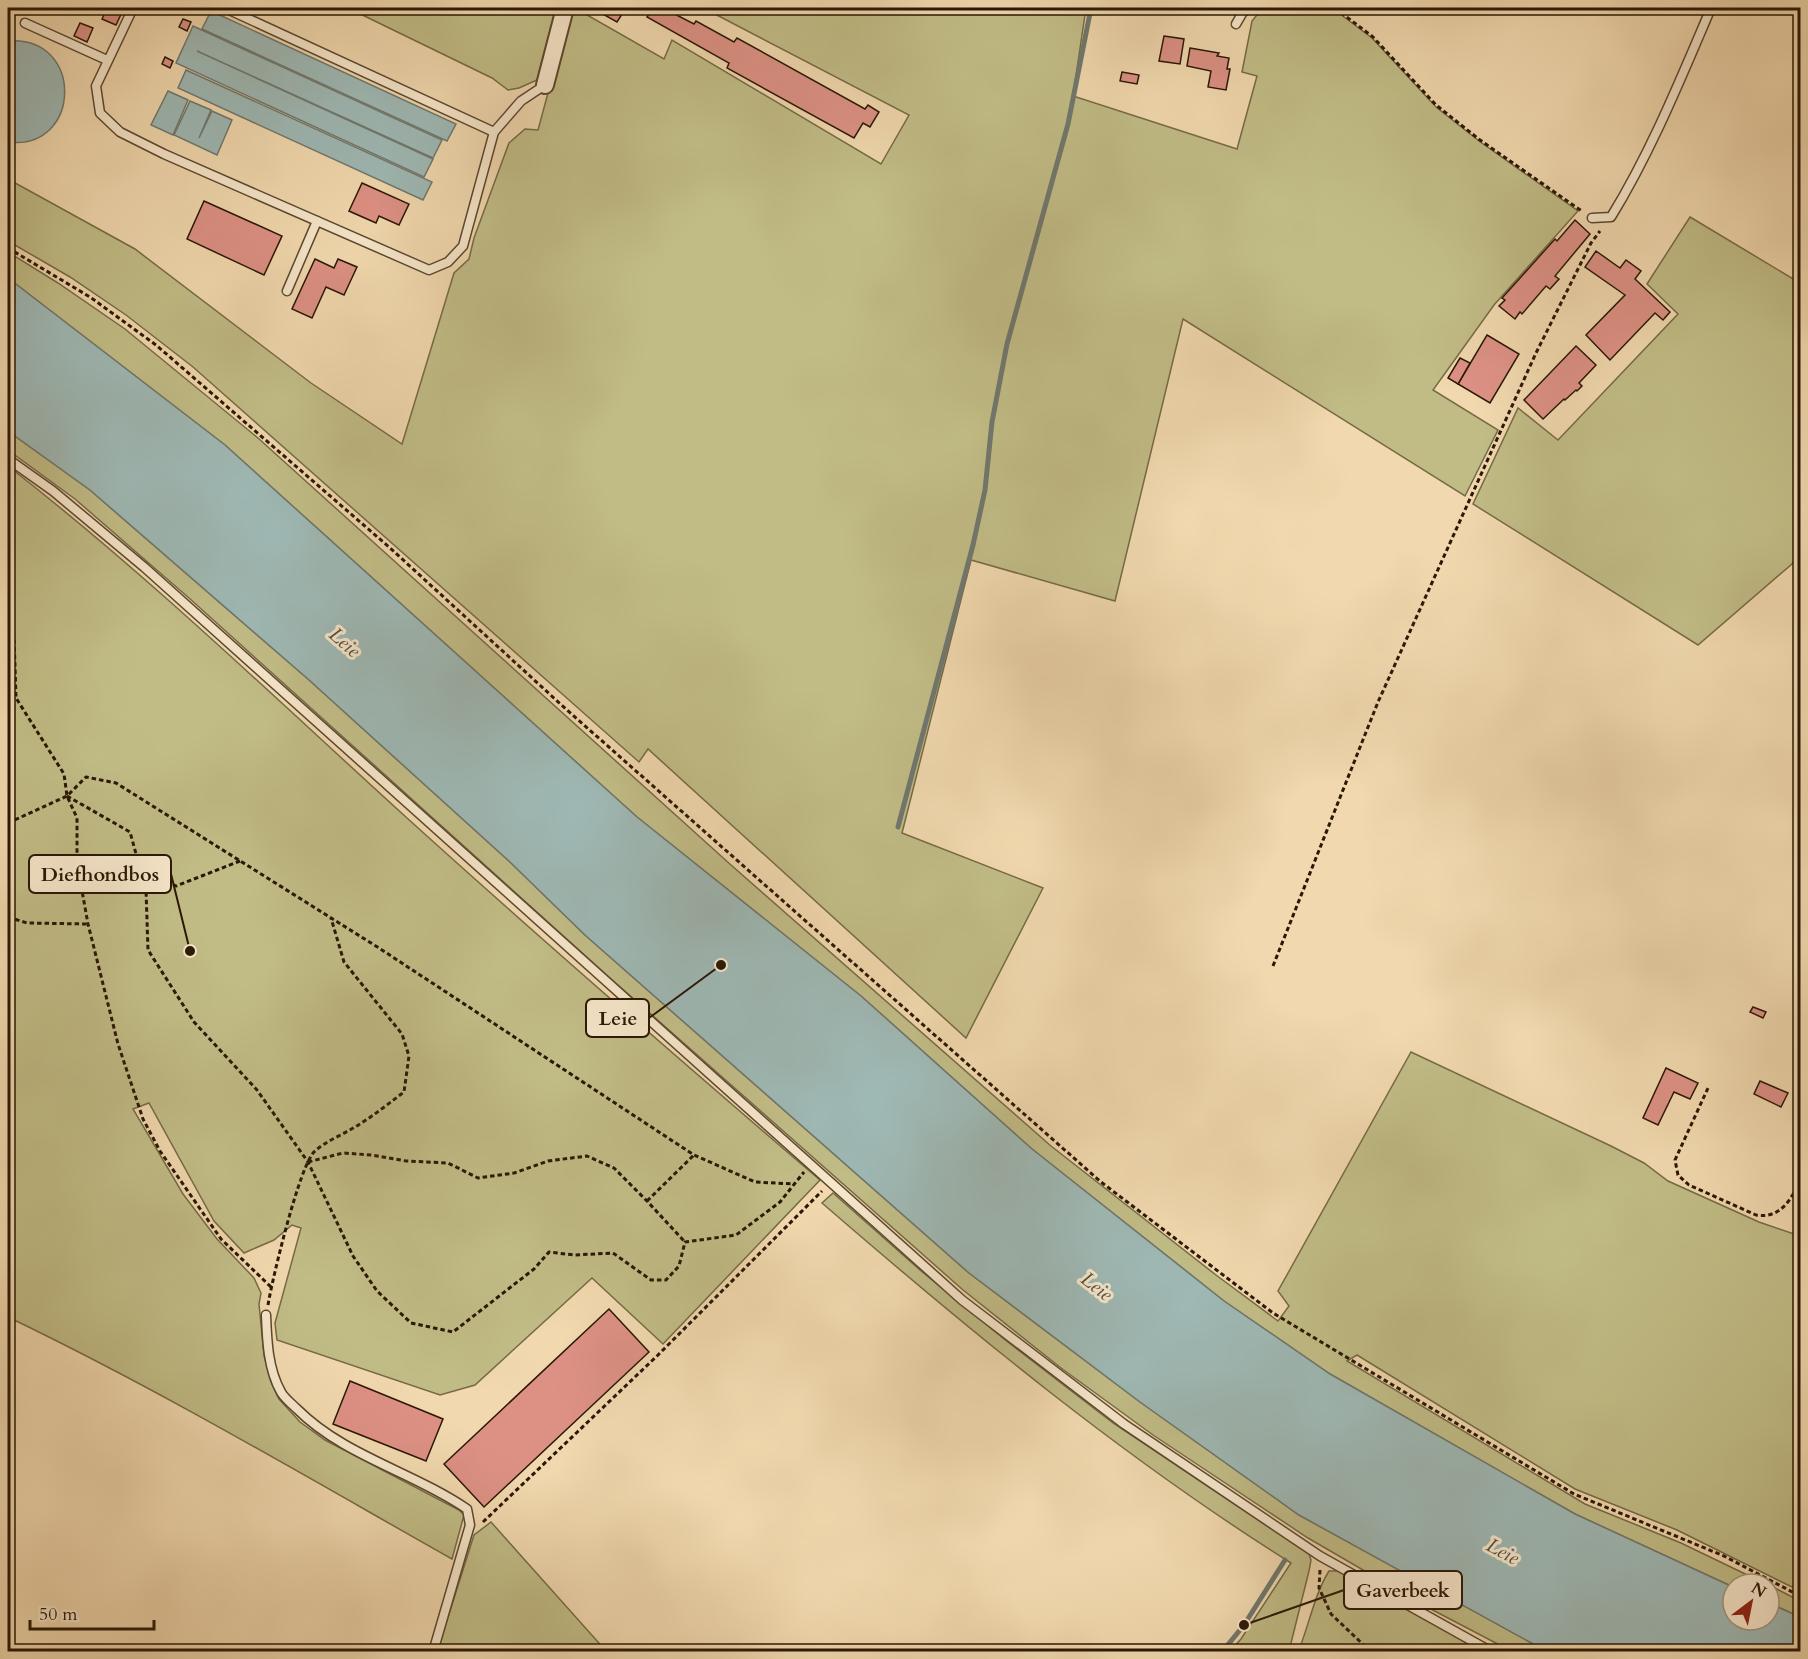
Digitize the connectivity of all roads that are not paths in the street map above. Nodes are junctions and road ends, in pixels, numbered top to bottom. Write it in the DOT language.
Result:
graph roads {
  1 [pos="133,8"];
  2 [pos="225,8"];
  3 [pos="566,8"];
  4 [pos="1250,8"];
  5 [pos="1711,8"];
  6 [pos="25,23"];
  7 [pos="1236,24"];
  8 [pos="107,60"];
  9 [pos="545,85"];
  10 [pos="494,132"];
  11 [pos="1592,218"];
  12 [pos="317,222"];
  13 [pos="287,291"];
  14 [pos="8,459"];
  15 [pos="266,1315"];
  16 [pos="433,1652"];
  17 [pos="1492,1652"];
  1 -- 8 [label="lane"];
  2 -- 10 [label="lane"];
  3 -- 9 [label="street"];
  4 -- 7 [label="lane"];
  5 -- 11 [label="lane"];
  6 -- 8 [label="lane"];
  8 -- 12 [label="lane"];
  9 -- 10 [label="lane"];
  10 -- 12 [label="lane"];
  12 -- 13 [label="lane"];
  14 -- 17 [label="lane"];
  15 -- 16 [label="lane"];
}
